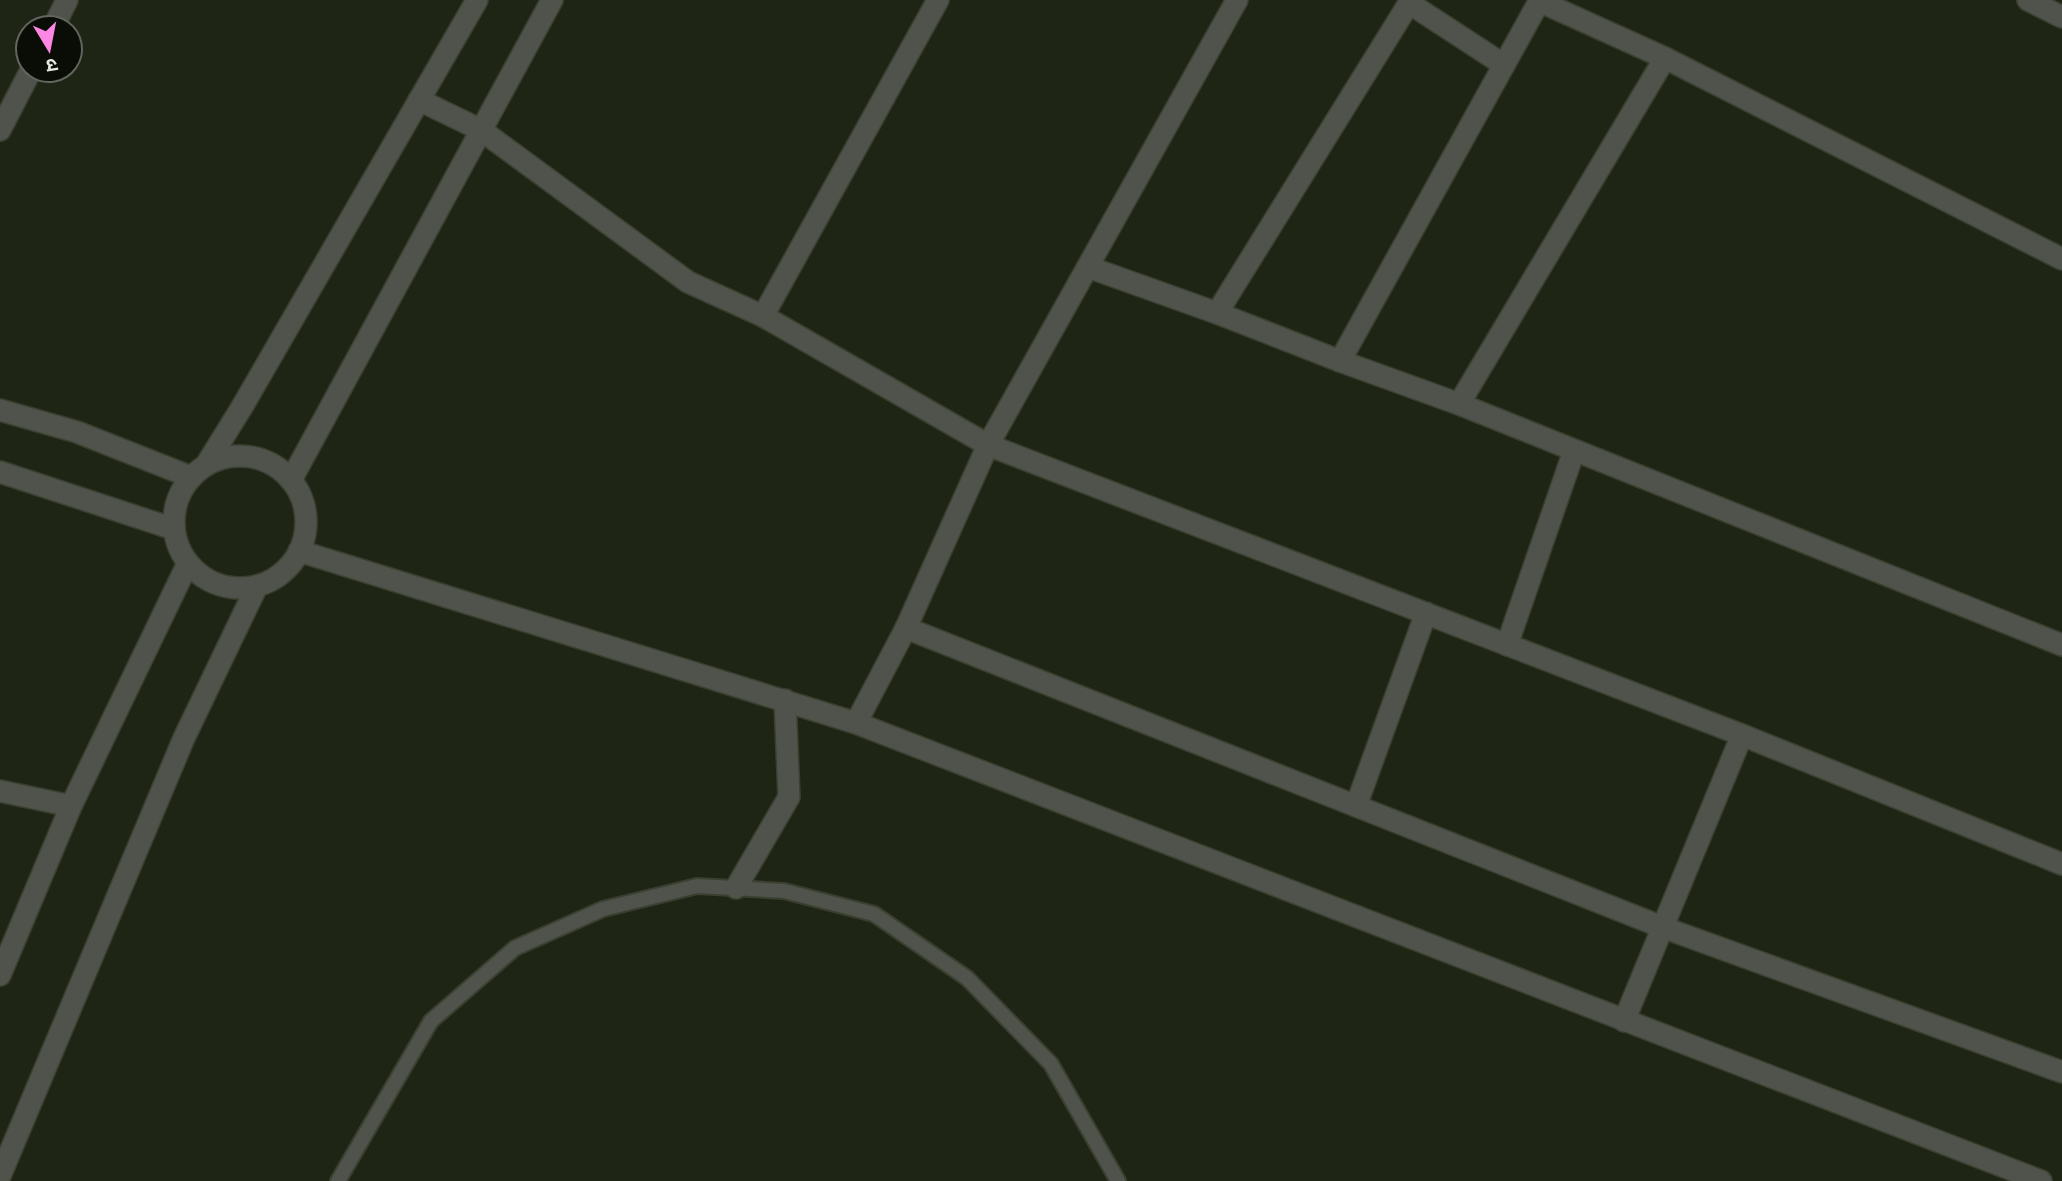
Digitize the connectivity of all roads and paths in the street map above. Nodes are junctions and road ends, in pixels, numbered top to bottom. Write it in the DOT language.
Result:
graph roads {
  1 [pos="477,0"];
  2 [pos="552,0"];
  3 [pos="938,0"];
  4 [pos="1237,0"];
  5 [pos="1539,0"];
  6 [pos="2028,0"];
  7 [pos="1410,2"];
  8 [pos="2062,17"];
  9 [pos="1665,58"];
  10 [pos="1504,65"];
  11 [pos="24,84"];
  12 [pos="419,100"];
  13 [pos="0,130"];
  14 [pos="481,130"];
  15 [pos="2062,259"];
  16 [pos="1088,267"];
  17 [pos="1217,313"];
  18 [pos="763,316"];
  19 [pos="1340,361"];
  20 [pos="1459,404"];
  21 [pos="0,410"];
  22 [pos="988,445"];
  23 [pos="1574,451"];
  24 [pos="199,471"];
  25 [pos="0,472"];
  26 [pos="291,480"];
  27 [pos="174,529"];
  28 [pos="299,551"];
  29 [pos="188,563"];
  30 [pos="257,586"];
  31 [pos="1426,613"];
  32 [pos="906,628"];
  33 [pos="1507,645"];
  34 [pos="2062,645"];
  35 [pos="785,700"];
  36 [pos="856,723"];
  37 [pos="1742,735"];
  38 [pos="0,791"];
  39 [pos="71,806"];
  40 [pos="1356,806"];
  41 [pos="2062,864"];
  42 [pos="736,888"];
  43 [pos="1662,927"];
  44 [pos="0,975"];
  45 [pos="1624,1021"];
  46 [pos="2062,1072"];
  47 [pos="0,1176"];
  48 [pos="338,1181"];
  49 [pos="1118,1181"];
  50 [pos="2041,1181"];
  1 -- 12 [label="street"];
  2 -- 14 [label="street"];
  3 -- 18 [label="street"];
  4 -- 16 [label="street"];
  5 -- 9 [label="street"];
  5 -- 10 [label="street"];
  6 -- 8 [label="street"];
  7 -- 10 [label="street"];
  7 -- 17 [label="street"];
  9 -- 15 [label="street"];
  9 -- 20 [label="street"];
  10 -- 19 [label="street"];
  11 -- 13 [label="street"];
  12 -- 14 [label="street"];
  12 -- 24 [label="street"];
  14 -- 18 [label="street"];
  14 -- 26 [label="street"];
  16 -- 17 [label="street"];
  16 -- 22 [label="street"];
  17 -- 19 [label="street"];
  18 -- 22 [label="street"];
  19 -- 20 [label="street"];
  20 -- 23 [label="street"];
  21 -- 24 [label="street"];
  22 -- 31 [label="street"];
  22 -- 32 [label="street"];
  23 -- 33 [label="street"];
  23 -- 34 [label="street"];
  24 -- 26 [label="street"];
  24 -- 27 [label="street"];
  25 -- 27 [label="street"];
  26 -- 28 [label="street"];
  27 -- 29 [label="street"];
  28 -- 30 [label="street"];
  28 -- 35 [label="street"];
  29 -- 30 [label="street"];
  29 -- 39 [label="street"];
  30 -- 47 [label="street"];
  31 -- 33 [label="street"];
  31 -- 40 [label="street"];
  32 -- 36 [label="street"];
  32 -- 40 [label="street"];
  33 -- 37 [label="street"];
  35 -- 36 [label="street"];
  35 -- 42 [label="street"];
  36 -- 45 [label="street"];
  37 -- 41 [label="street"];
  37 -- 43 [label="street"];
  38 -- 39 [label="street"];
  39 -- 44 [label="street"];
  40 -- 43 [label="street"];
  42 -- 48 [label="lane"];
  42 -- 49 [label="lane"];
  43 -- 45 [label="street"];
  43 -- 46 [label="street"];
  45 -- 50 [label="street"];
}
